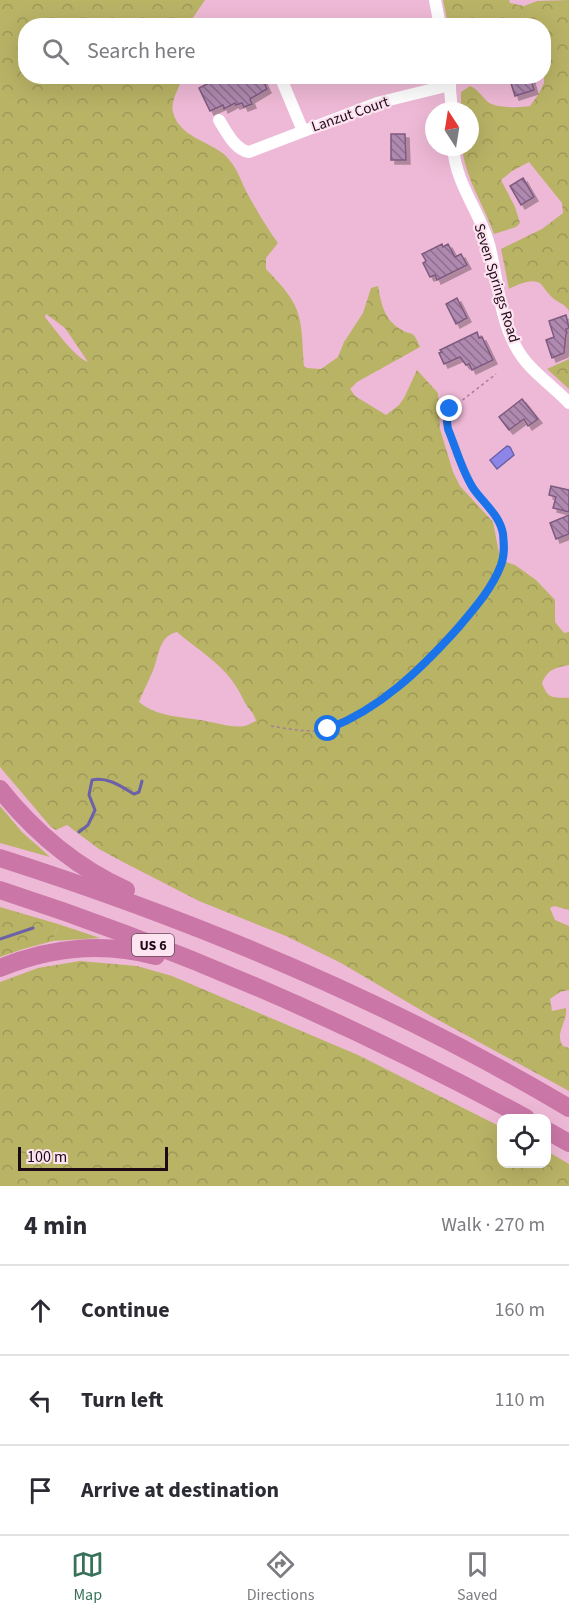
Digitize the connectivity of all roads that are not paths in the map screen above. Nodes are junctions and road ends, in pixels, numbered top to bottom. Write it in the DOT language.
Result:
graph roads {
  1 [pos="435,0"];
  2 [pos="438,18"];
  3 [pos="283,84"];
  4 [pos="440,84"];
  5 [pos="450,84"];
  6 [pos="451,102"];
  7 [pos="219,120"];
  8 [pos="303,130"];
  9 [pos="454,156"];
  10 [pos="569,403"];
  11 [pos="0,789"];
  12 [pos="0,858"];
  13 [pos="0,890"];
  14 [pos="230,941"];
  15 [pos="0,968"];
  16 [pos="303,1007"];
  17 [pos="569,1108"];
  18 [pos="517,1114"];
  19 [pos="551,1133"];
  20 [pos="569,1143"];
  1 -- 2 [label="street"];
  3 -- 8 [label="street"];
  4 -- 8 [label="street, Lanzut Court"];
  5 -- 6 [label="street"];
  7 -- 8 [label="street, Lanzut Court"];
  9 -- 10 [label="street, Seven Springs Road"];
  11 -- 14 [label="highway"];
  12 -- 14 [label="highway, US 6"];
  13 -- 16 [label="highway, US 6"];
  14 -- 17 [label="highway, US 6"];
  15 -- 16 [label="highway"];
  16 -- 18 [label="highway, US 6"];
  19 -- 20 [label="highway"];
}
